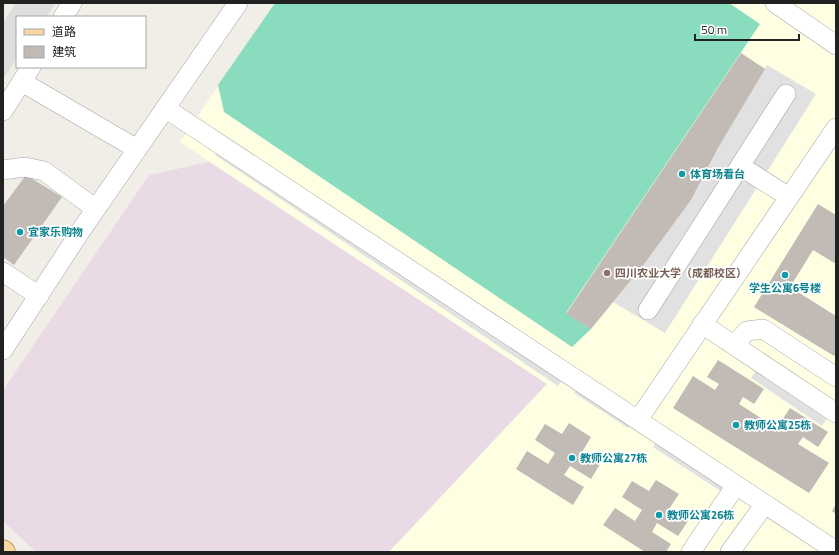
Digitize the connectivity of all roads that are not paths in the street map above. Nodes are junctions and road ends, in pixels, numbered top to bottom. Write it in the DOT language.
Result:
graph roads {
  1 [pos="72,3"];
  2 [pos="238,3"];
  3 [pos="775,3"];
  4 [pos="64,16"];
  5 [pos="836,45"];
  6 [pos="27,74"];
  7 [pos="786,94"];
  8 [pos="165,108"];
  9 [pos="3,111"];
  10 [pos="836,128"];
  11 [pos="137,149"];
  12 [pos="740,166"];
  13 [pos="3,170"];
  14 [pos="789,197"];
  15 [pos="96,209"];
  16 [pos="3,272"];
  17 [pos="39,296"];
  18 [pos="648,310"];
  19 [pos="702,324"];
  20 [pos="734,345"];
  21 [pos="3,350"];
  22 [pos="836,377"];
  23 [pos="836,413"];
  24 [pos="638,420"];
  25 [pos="736,485"];
  26 [pos="765,504"];
  27 [pos="836,551"];
  28 [pos="691,552"];
  29 [pos="730,552"];
  1 -- 4 [label="street"];
  2 -- 8 [label="street"];
  3 -- 5 [label="street"];
  6 -- 9 [label="street"];
  6 -- 11 [label="street"];
  7 -- 12 [label="street"];
  8 -- 11 [label="street"];
  8 -- 24 [label="street"];
  10 -- 14 [label="street"];
  11 -- 15 [label="street"];
  12 -- 14 [label="street"];
  12 -- 18 [label="street"];
  13 -- 15 [label="street"];
  14 -- 19 [label="street"];
  15 -- 17 [label="street"];
  16 -- 17 [label="street"];
  17 -- 21 [label="street"];
  19 -- 20 [label="street"];
  19 -- 24 [label="street"];
  20 -- 22 [label="street"];
  20 -- 23 [label="street"];
  24 -- 25 [label="street"];
  25 -- 26 [label="street"];
  25 -- 28 [label="street"];
  26 -- 27 [label="street"];
  26 -- 29 [label="street"];
}
